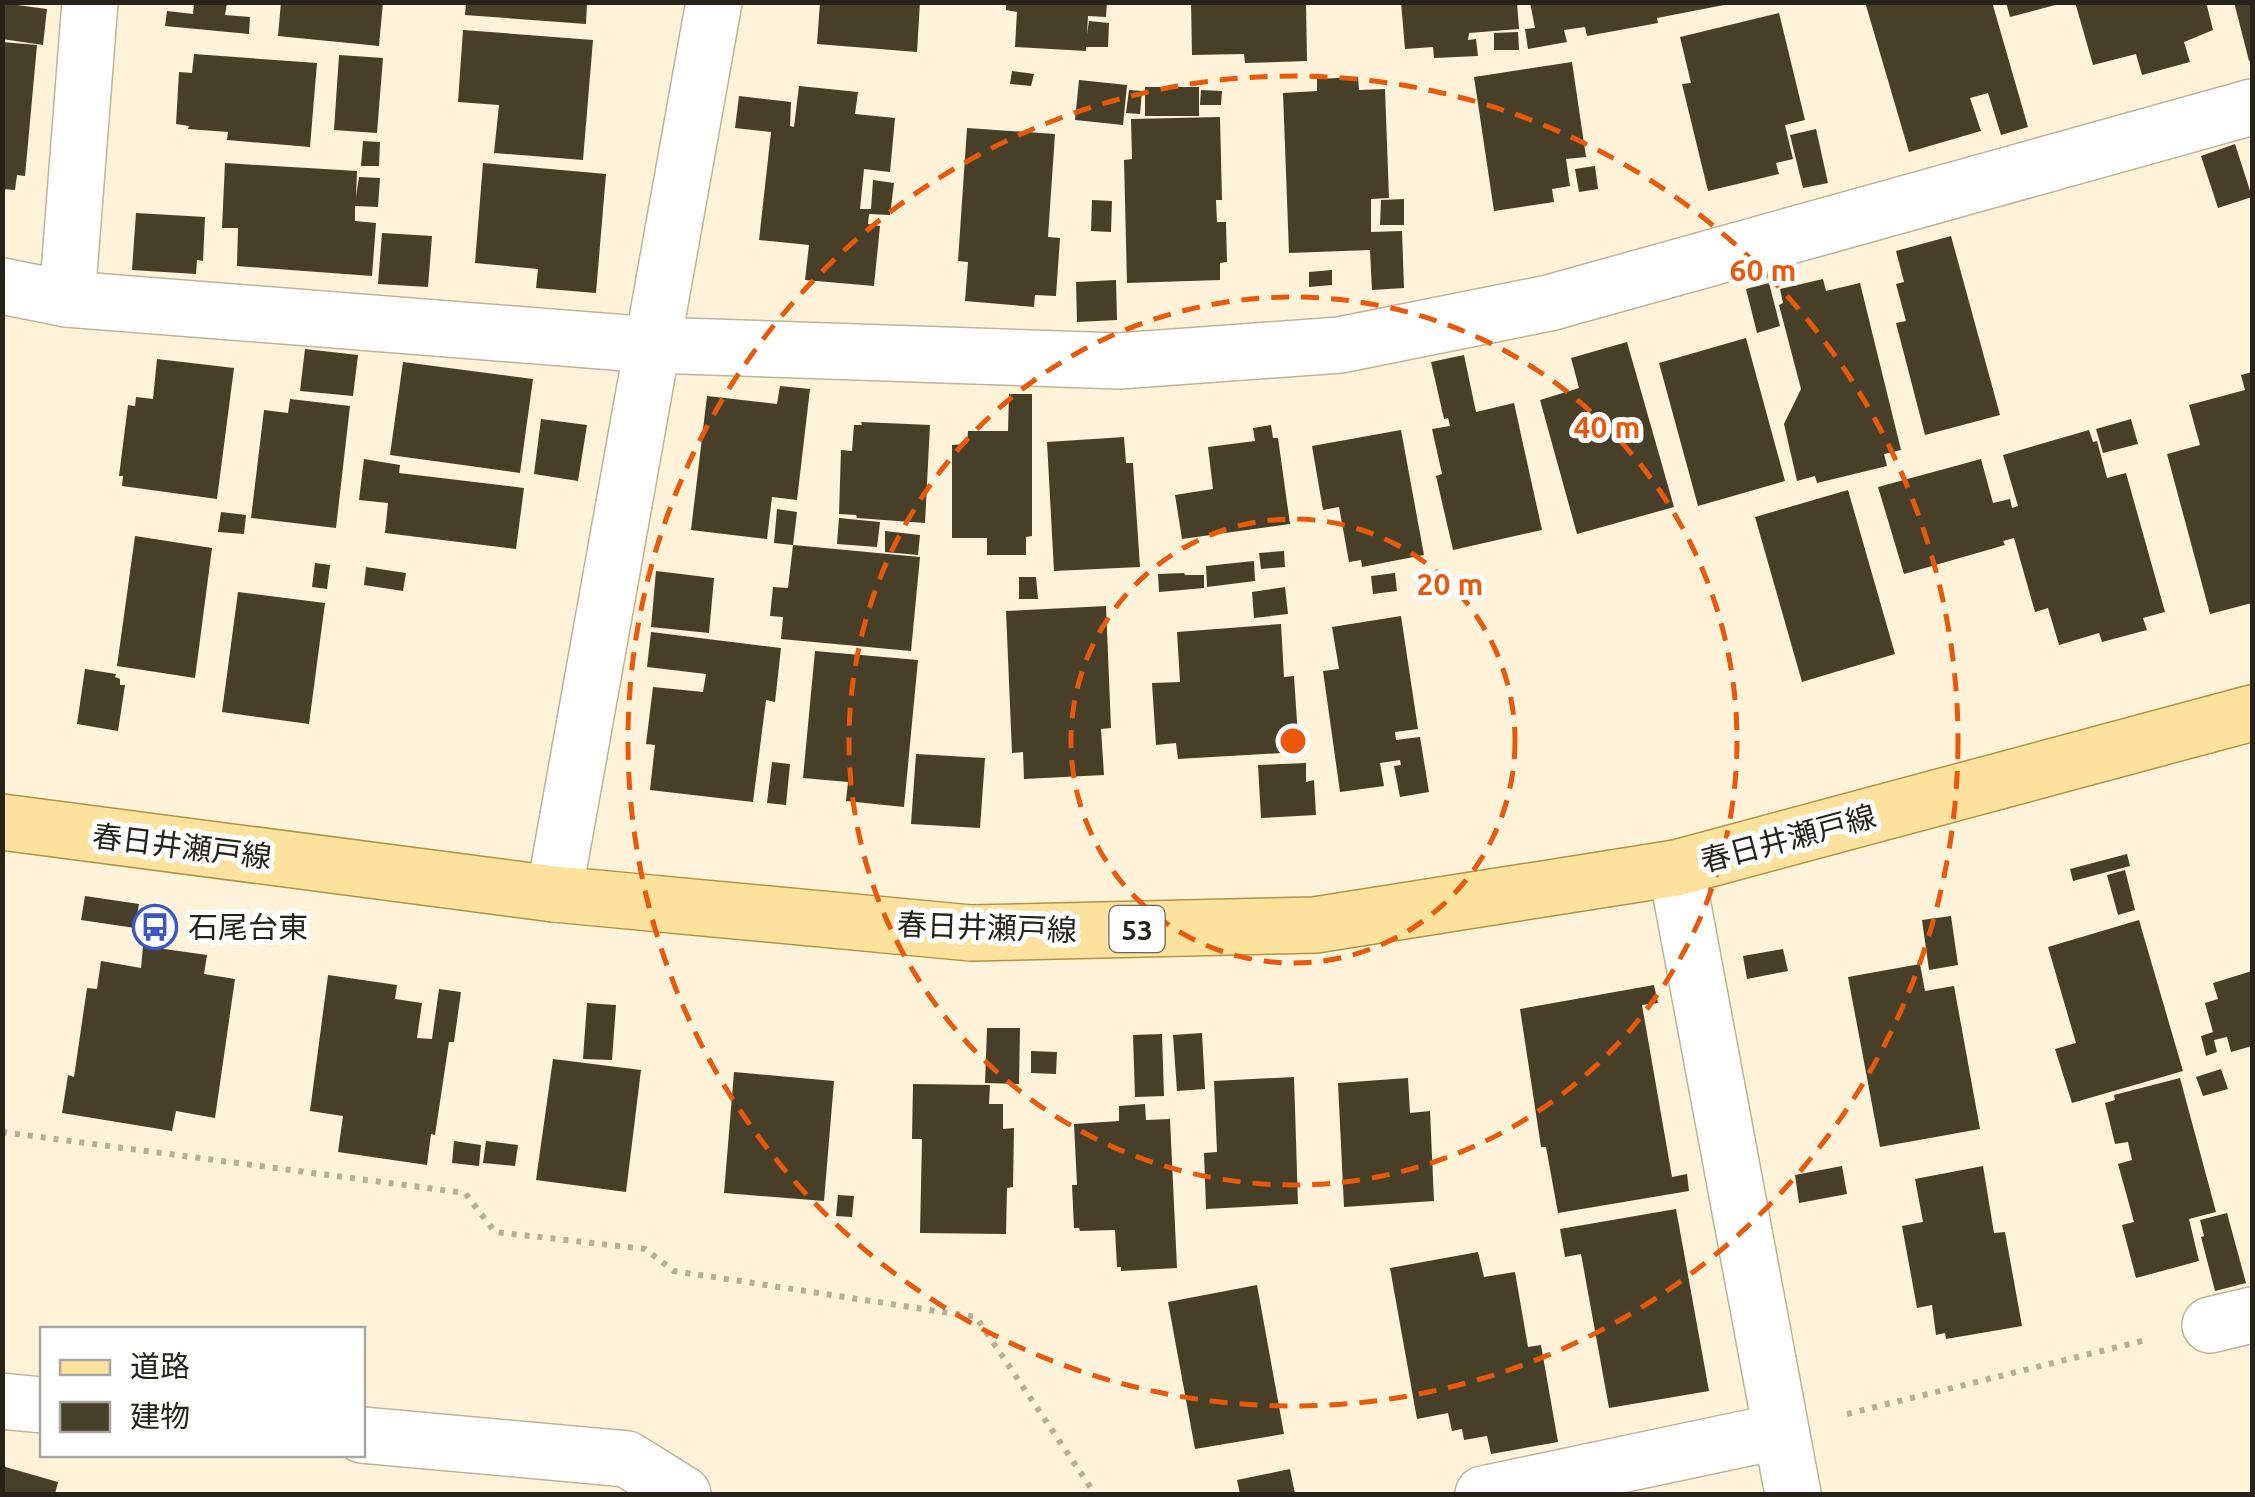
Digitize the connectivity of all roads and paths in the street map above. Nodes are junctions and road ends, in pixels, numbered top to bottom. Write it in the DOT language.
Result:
graph roads {
  1 [pos="90,2"];
  2 [pos="714,2"];
  3 [pos="2252,107"];
  4 [pos="2,286"];
  5 [pos="66,298"];
  6 [pos="652,345"];
  7 [pos="2252,713"];
  8 [pos="2,822"];
  9 [pos="1676,868"];
  10 [pos="554,894"];
  11 [pos="2,1132"];
  12 [pos="2231,1320"];
  13 [pos="2,1401"];
  14 [pos="40,1405"];
  15 [pos="1782,1431"];
  16 [pos="365,1434"];
  17 [pos="683,1494"];
  18 [pos="1095,1494"];
  19 [pos="1483,1494"];
  20 [pos="1793,1494"];
  1 -- 5 [label="street"];
  2 -- 6 [label="street"];
  3 -- 6 [label="street"];
  4 -- 5 [label="street"];
  5 -- 6 [label="street"];
  6 -- 10 [label="street"];
  7 -- 9 [label="main road, 春日井瀬戸線 / 53"];
  8 -- 10 [label="main road, 春日井瀬戸線 / 53"];
  9 -- 10 [label="main road, 春日井瀬戸線 / 53"];
  9 -- 15 [label="street"];
  11 -- 18 [label="path"];
  12 -- 15 [label="path"];
  13 -- 14 [label="street"];
  15 -- 19 [label="street"];
  15 -- 20 [label="street"];
  16 -- 17 [label="street"];
}
